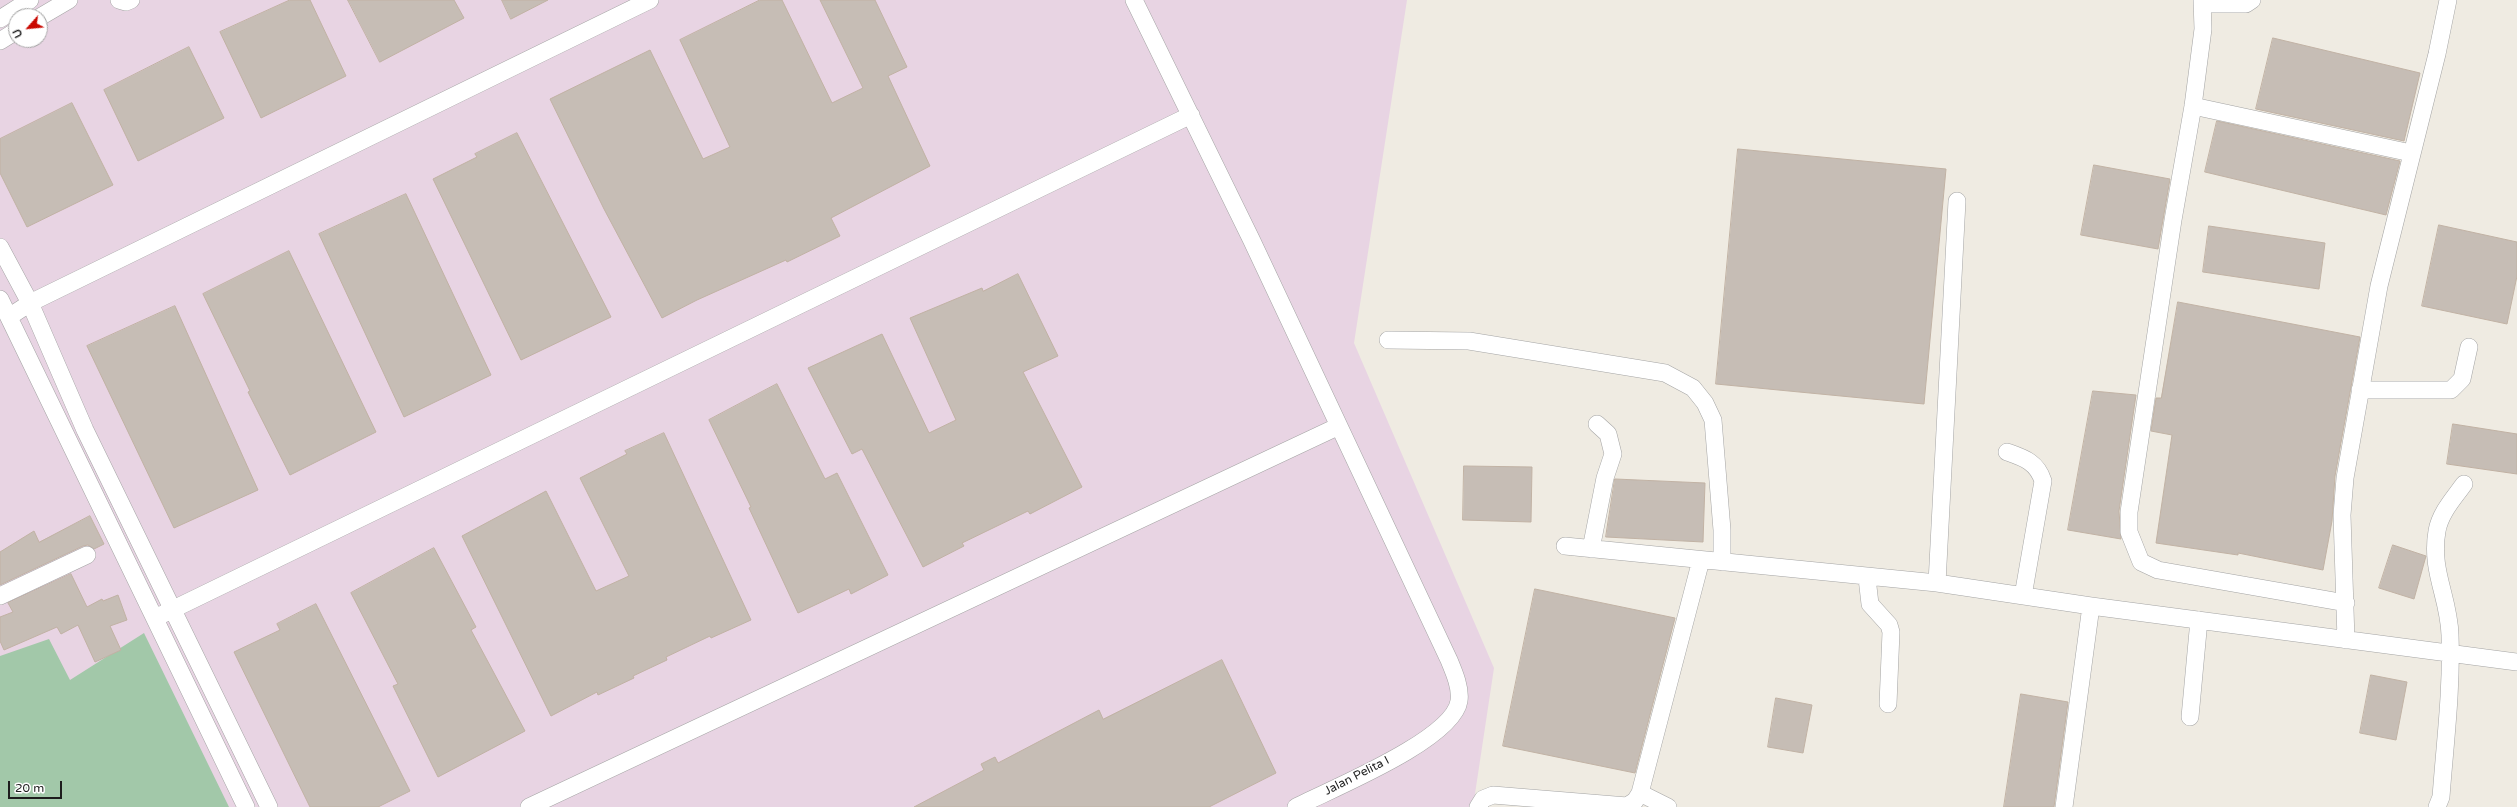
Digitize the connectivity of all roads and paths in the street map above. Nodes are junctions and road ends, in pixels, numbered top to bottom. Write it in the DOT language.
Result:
graph roads {
  1 [pos="30,0"];
  2 [pos="69,0"];
  3 [pos="119,0"];
  4 [pos="131,0"];
  5 [pos="650,0"];
  6 [pos="1134,0"];
  7 [pos="2252,0"];
  8 [pos="2448,0"];
  9 [pos="2202,2"];
  10 [pos="48,12"];
  11 [pos="0,20"];
  12 [pos="2193,106"];
  13 [pos="1191,115"];
  14 [pos="2411,153"];
  15 [pos="1957,200"];
  16 [pos="0,247"];
  17 [pos="0,298"];
  18 [pos="30,303"];
  19 [pos="9,317"];
  20 [pos="1388,340"];
  21 [pos="2469,346"];
  22 [pos="2360,390"];
  23 [pos="1597,424"];
  24 [pos="1339,426"];
  25 [pos="2006,452"];
  26 [pos="2464,484"];
  27 [pos="1565,546"];
  28 [pos="1591,549"];
  29 [pos="87,555"];
  30 [pos="1701,560"];
  31 [pos="1722,562"];
  32 [pos="1867,578"];
  33 [pos="1937,583"];
  34 [pos="0,596"];
  35 [pos="2023,596"];
  36 [pos="2346,604"];
  37 [pos="2091,606"];
  38 [pos="174,609"];
  39 [pos="156,618"];
  40 [pos="2199,620"];
  41 [pos="2346,640"];
  42 [pos="2450,652"];
  43 [pos="2517,662"];
  44 [pos="1888,704"];
  45 [pos="2190,717"];
  46 [pos="1640,792"];
  47 [pos="246,807"];
  48 [pos="269,807"];
  49 [pos="529,807"];
  50 [pos="1296,807"];
  51 [pos="1478,807"];
  52 [pos="1668,807"];
  53 [pos="2064,807"];
  54 [pos="2437,807"];
  1 -- 11 [label="street"];
  2 -- 10 [label="street"];
  3 -- 4 [label="street"];
  5 -- 18 [label="street"];
  6 -- 13 [label="street, Jalan Pelita I"];
  7 -- 9 [label="street"];
  8 -- 14 [label="street"];
  9 -- 12 [label="street"];
  12 -- 14 [label="street"];
  12 -- 36 [label="street"];
  13 -- 24 [label="street, Jalan Pelita I"];
  13 -- 38 [label="street"];
  14 -- 22 [label="street"];
  15 -- 33 [label="street"];
  16 -- 18 [label="street"];
  17 -- 19 [label="street"];
  18 -- 19 [label="street"];
  18 -- 38 [label="street"];
  19 -- 39 [label="street"];
  20 -- 31 [label="street"];
  21 -- 22 [label="street"];
  22 -- 36 [label="street"];
  23 -- 28 [label="street"];
  24 -- 49 [label="street"];
  24 -- 50 [label="street, Jalan Pelita I"];
  25 -- 35 [label="street"];
  26 -- 42 [label="street"];
  27 -- 28 [label="street"];
  28 -- 30 [label="street"];
  29 -- 34 [label="street"];
  30 -- 31 [label="street"];
  30 -- 46 [label="street"];
  31 -- 32 [label="street"];
  32 -- 33 [label="street"];
  32 -- 44 [label="street"];
  33 -- 35 [label="street"];
  35 -- 37 [label="street"];
  36 -- 41 [label="street"];
  37 -- 40 [label="street"];
  37 -- 53 [label="street"];
  38 -- 39 [label="street"];
  38 -- 48 [label="street"];
  39 -- 47 [label="street"];
  40 -- 41 [label="street"];
  40 -- 45 [label="street"];
  41 -- 42 [label="street"];
  42 -- 43 [label="street"];
  42 -- 54 [label="street"];
  46 -- 51 [label="street"];
  46 -- 52 [label="street"];
}
